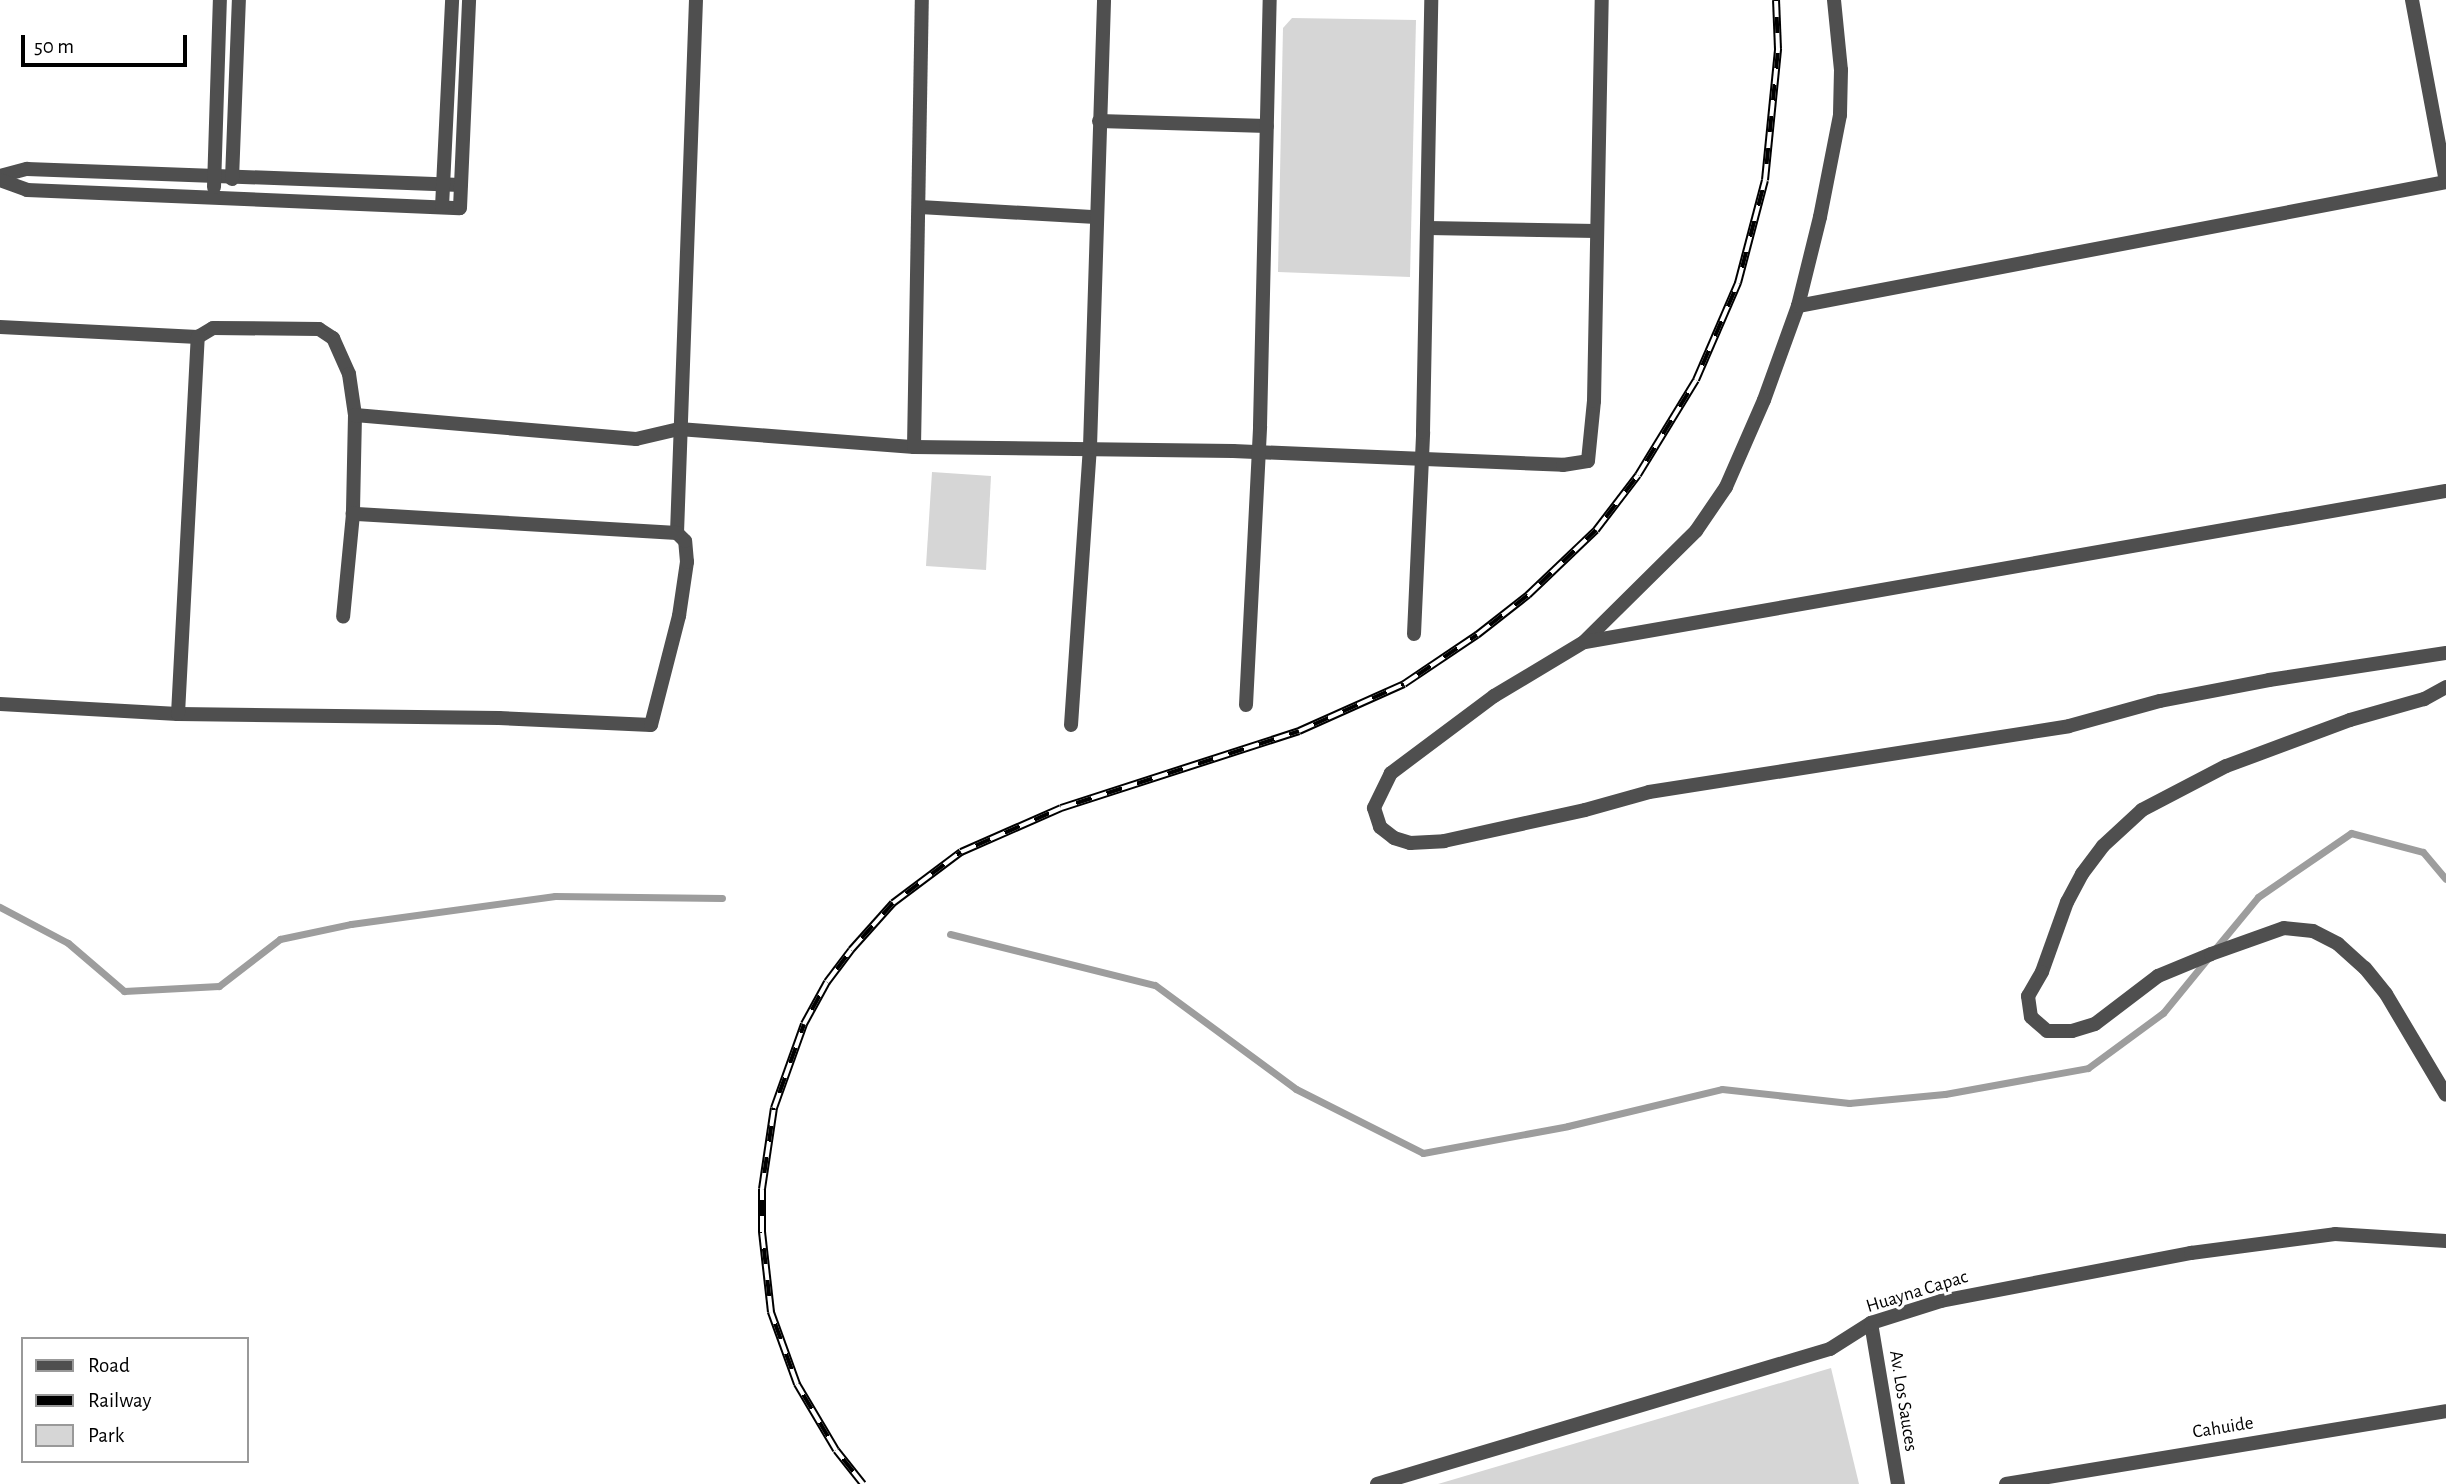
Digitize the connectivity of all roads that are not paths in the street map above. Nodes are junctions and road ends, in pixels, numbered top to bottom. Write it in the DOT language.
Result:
graph roads {
  1 [pos="220,0"];
  2 [pos="239,0"];
  3 [pos="452,0"];
  4 [pos="469,0"];
  5 [pos="696,0"];
  6 [pos="922,0"];
  7 [pos="1104,0"];
  8 [pos="1270,0"];
  9 [pos="1432,0"];
  10 [pos="1602,0"];
  11 [pos="1834,0"];
  12 [pos="2412,0"];
  13 [pos="1099,121"];
  14 [pos="1267,127"];
  15 [pos="0,178"];
  16 [pos="214,178"];
  17 [pos="232,179"];
  18 [pos="2446,182"];
  19 [pos="443,185"];
  20 [pos="461,186"];
  21 [pos="214,198"];
  22 [pos="442,207"];
  23 [pos="920,207"];
  24 [pos="1096,217"];
  25 [pos="1428,228"];
  26 [pos="1596,231"];
  27 [pos="1798,306"];
  28 [pos="0,327"];
  29 [pos="198,337"];
  30 [pos="355,415"];
  31 [pos="679,429"];
  32 [pos="914,447"];
  33 [pos="1090,447"];
  34 [pos="1259,452"];
  35 [pos="1423,460"];
  36 [pos="2446,491"];
  37 [pos="353,514"];
  38 [pos="677,533"];
  39 [pos="343,617"];
  40 [pos="1414,634"];
  41 [pos="1584,642"];
  42 [pos="2446,653"];
  43 [pos="2446,687"];
  44 [pos="0,704"];
  45 [pos="1246,705"];
  46 [pos="178,714"];
  47 [pos="1071,725"];
  48 [pos="2446,1095"];
  49 [pos="2446,1241"];
  50 [pos="1871,1323"];
  51 [pos="2446,1411"];
  52 [pos="1377,1484"];
  53 [pos="1898,1484"];
  54 [pos="2006,1484"];
  1 -- 16 [label="street"];
  2 -- 17 [label="street"];
  3 -- 19 [label="street"];
  4 -- 20 [label="street"];
  5 -- 31 [label="street"];
  6 -- 23 [label="street"];
  7 -- 13 [label="street"];
  8 -- 14 [label="street"];
  9 -- 25 [label="street"];
  10 -- 26 [label="street"];
  11 -- 27 [label="street"];
  12 -- 18 [label="street"];
  13 -- 14 [label="street"];
  13 -- 24 [label="street"];
  14 -- 34 [label="street"];
  15 -- 16 [label="street"];
  15 -- 21 [label="street"];
  16 -- 17 [label="street"];
  16 -- 21 [label="street"];
  17 -- 19 [label="street"];
  18 -- 27 [label="street"];
  19 -- 20 [label="street"];
  19 -- 22 [label="street"];
  20 -- 22 [label="street"];
  21 -- 22 [label="street"];
  23 -- 24 [label="street"];
  23 -- 32 [label="street"];
  24 -- 33 [label="street"];
  25 -- 26 [label="street"];
  25 -- 35 [label="street"];
  26 -- 35 [label="street"];
  27 -- 41 [label="street"];
  28 -- 29 [label="street"];
  29 -- 30 [label="street"];
  29 -- 46 [label="street"];
  30 -- 31 [label="street"];
  30 -- 37 [label="street"];
  31 -- 32 [label="street"];
  31 -- 38 [label="street"];
  32 -- 33 [label="street"];
  33 -- 34 [label="street"];
  33 -- 47 [label="street"];
  34 -- 35 [label="street"];
  34 -- 45 [label="street"];
  35 -- 40 [label="street"];
  36 -- 41 [label="street"];
  37 -- 38 [label="street"];
  37 -- 39 [label="street"];
  38 -- 46 [label="street"];
  41 -- 42 [label="street"];
  43 -- 48 [label="street"];
  44 -- 46 [label="street"];
  49 -- 50 [label="street, Huayna Capac"];
  50 -- 52 [label="street, Huayna Capac"];
  50 -- 53 [label="street, Av. Los Sauces"];
  51 -- 54 [label="street, Cahuide"];
}
